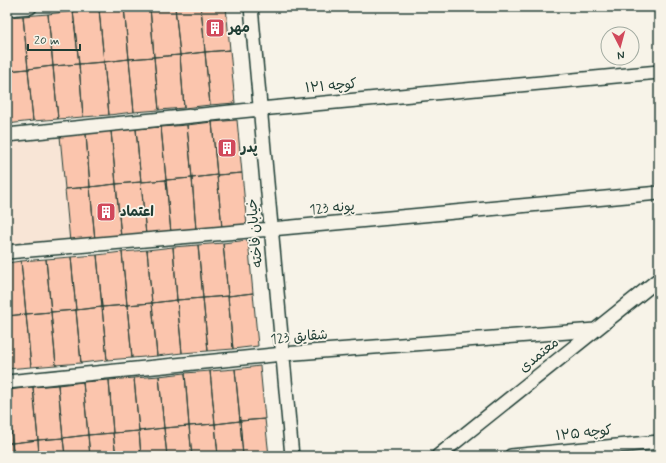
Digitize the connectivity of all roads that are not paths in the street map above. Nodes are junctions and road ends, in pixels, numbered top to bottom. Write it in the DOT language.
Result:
graph roads {
  1 [pos="30,7"];
  2 [pos="251,7"];
  3 [pos="7,9"];
  4 [pos="659,72"];
  5 [pos="260,109"];
  6 [pos="7,135"];
  7 [pos="659,193"];
  8 [pos="271,229"];
  9 [pos="7,252"];
  10 [pos="659,279"];
  11 [pos="595,330"];
  12 [pos="283,354"];
  13 [pos="7,382"];
  14 [pos="659,442"];
  15 [pos="292,456"];
  16 [pos="438,456"];
  17 [pos="512,456"];
  1 -- 3 [label="street"];
  2 -- 5 [label="street, خیابان فاخته"];
  4 -- 5 [label="street, کوچه ۱۲۱"];
  5 -- 6 [label="street, کوچه ۱۲۱"];
  5 -- 8 [label="street, خیابان فاخته"];
  7 -- 8 [label="street, 123 پونه"];
  8 -- 9 [label="street, 123 پونه"];
  8 -- 12 [label="street, خیابان فاخته"];
  10 -- 11 [label="street, معتمدی"];
  11 -- 12 [label="street, 123 شقایق"];
  11 -- 16 [label="street, معتمدی"];
  12 -- 13 [label="street, 123 شقایق"];
  12 -- 15 [label="street, خیابان فاخته"];
  14 -- 17 [label="street, کوچه ۱۲۵"];
}
